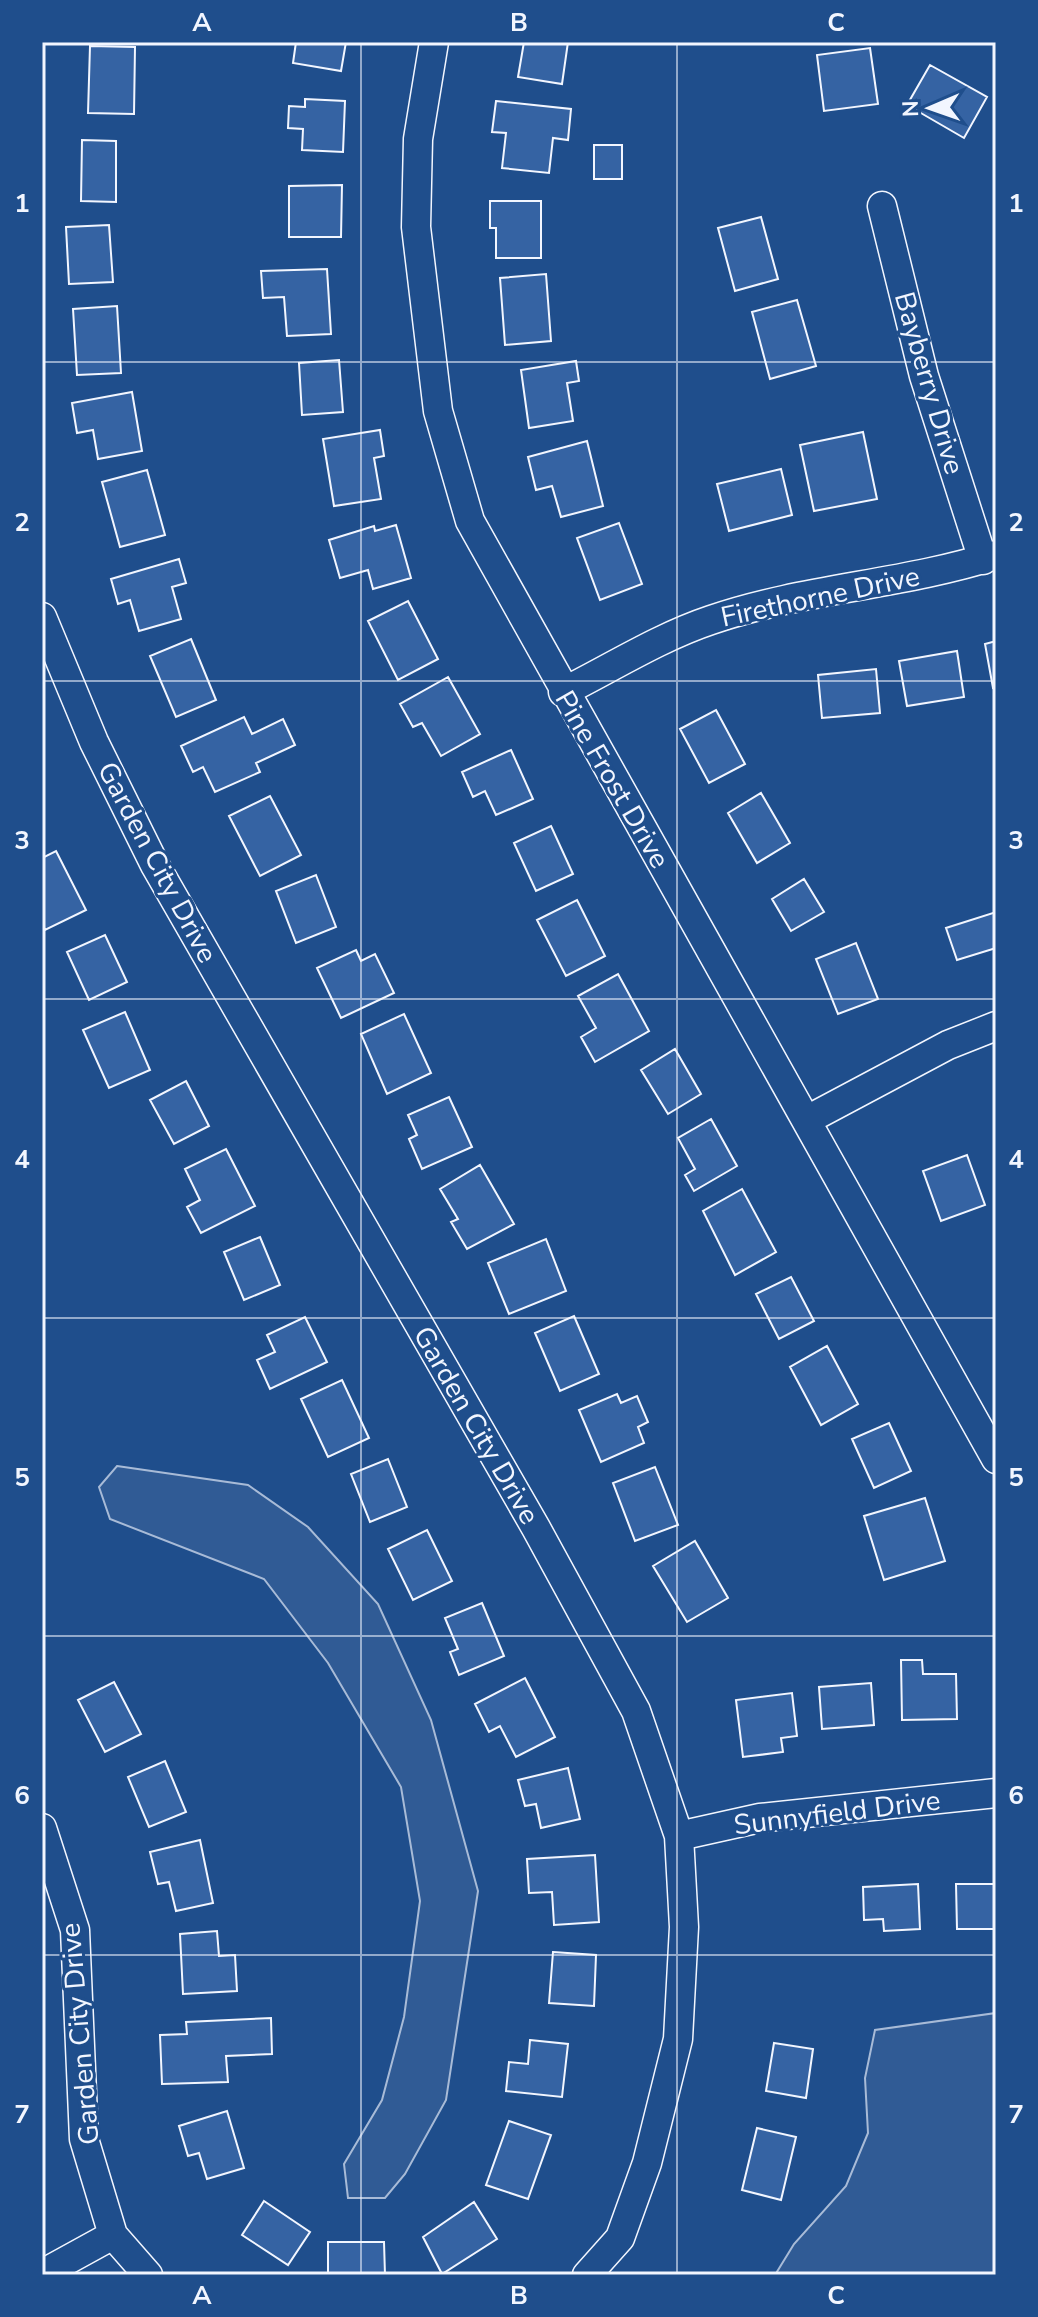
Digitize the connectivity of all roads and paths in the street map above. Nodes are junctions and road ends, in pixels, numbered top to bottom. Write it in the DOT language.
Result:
graph roads {
  1 [pos="434,42"];
  2 [pos="882,206"];
  3 [pos="989,558"];
  4 [pos="42,617"];
  5 [pos="563,692"];
  6 [pos="996,1026"];
  7 [pos="807,1120"];
  8 [pos="996,1459"];
  9 [pos="996,1793"];
  10 [pos="42,1828"];
  11 [pos="679,1836"];
  12 [pos="113,2235"];
  13 [pos="42,2274"];
  14 [pos="148,2275"];
  15 [pos="587,2275"];
  1 -- 5 [label="street, Pine Frost Drive"];
  2 -- 3 [label="street, Bayberry Drive"];
  3 -- 5 [label="street, Firethorne Drive"];
  4 -- 11 [label="street, Garden City Drive"];
  5 -- 7 [label="street, Pine Frost Drive"];
  6 -- 7 [label="street"];
  7 -- 8 [label="street, Pine Frost Drive"];
  9 -- 11 [label="street, Sunnyfield Drive"];
  10 -- 12 [label="street, Garden City Drive"];
  11 -- 15 [label="street, Garden City Drive"];
  12 -- 13 [label="street"];
  12 -- 14 [label="street, Garden City Drive"];
}
